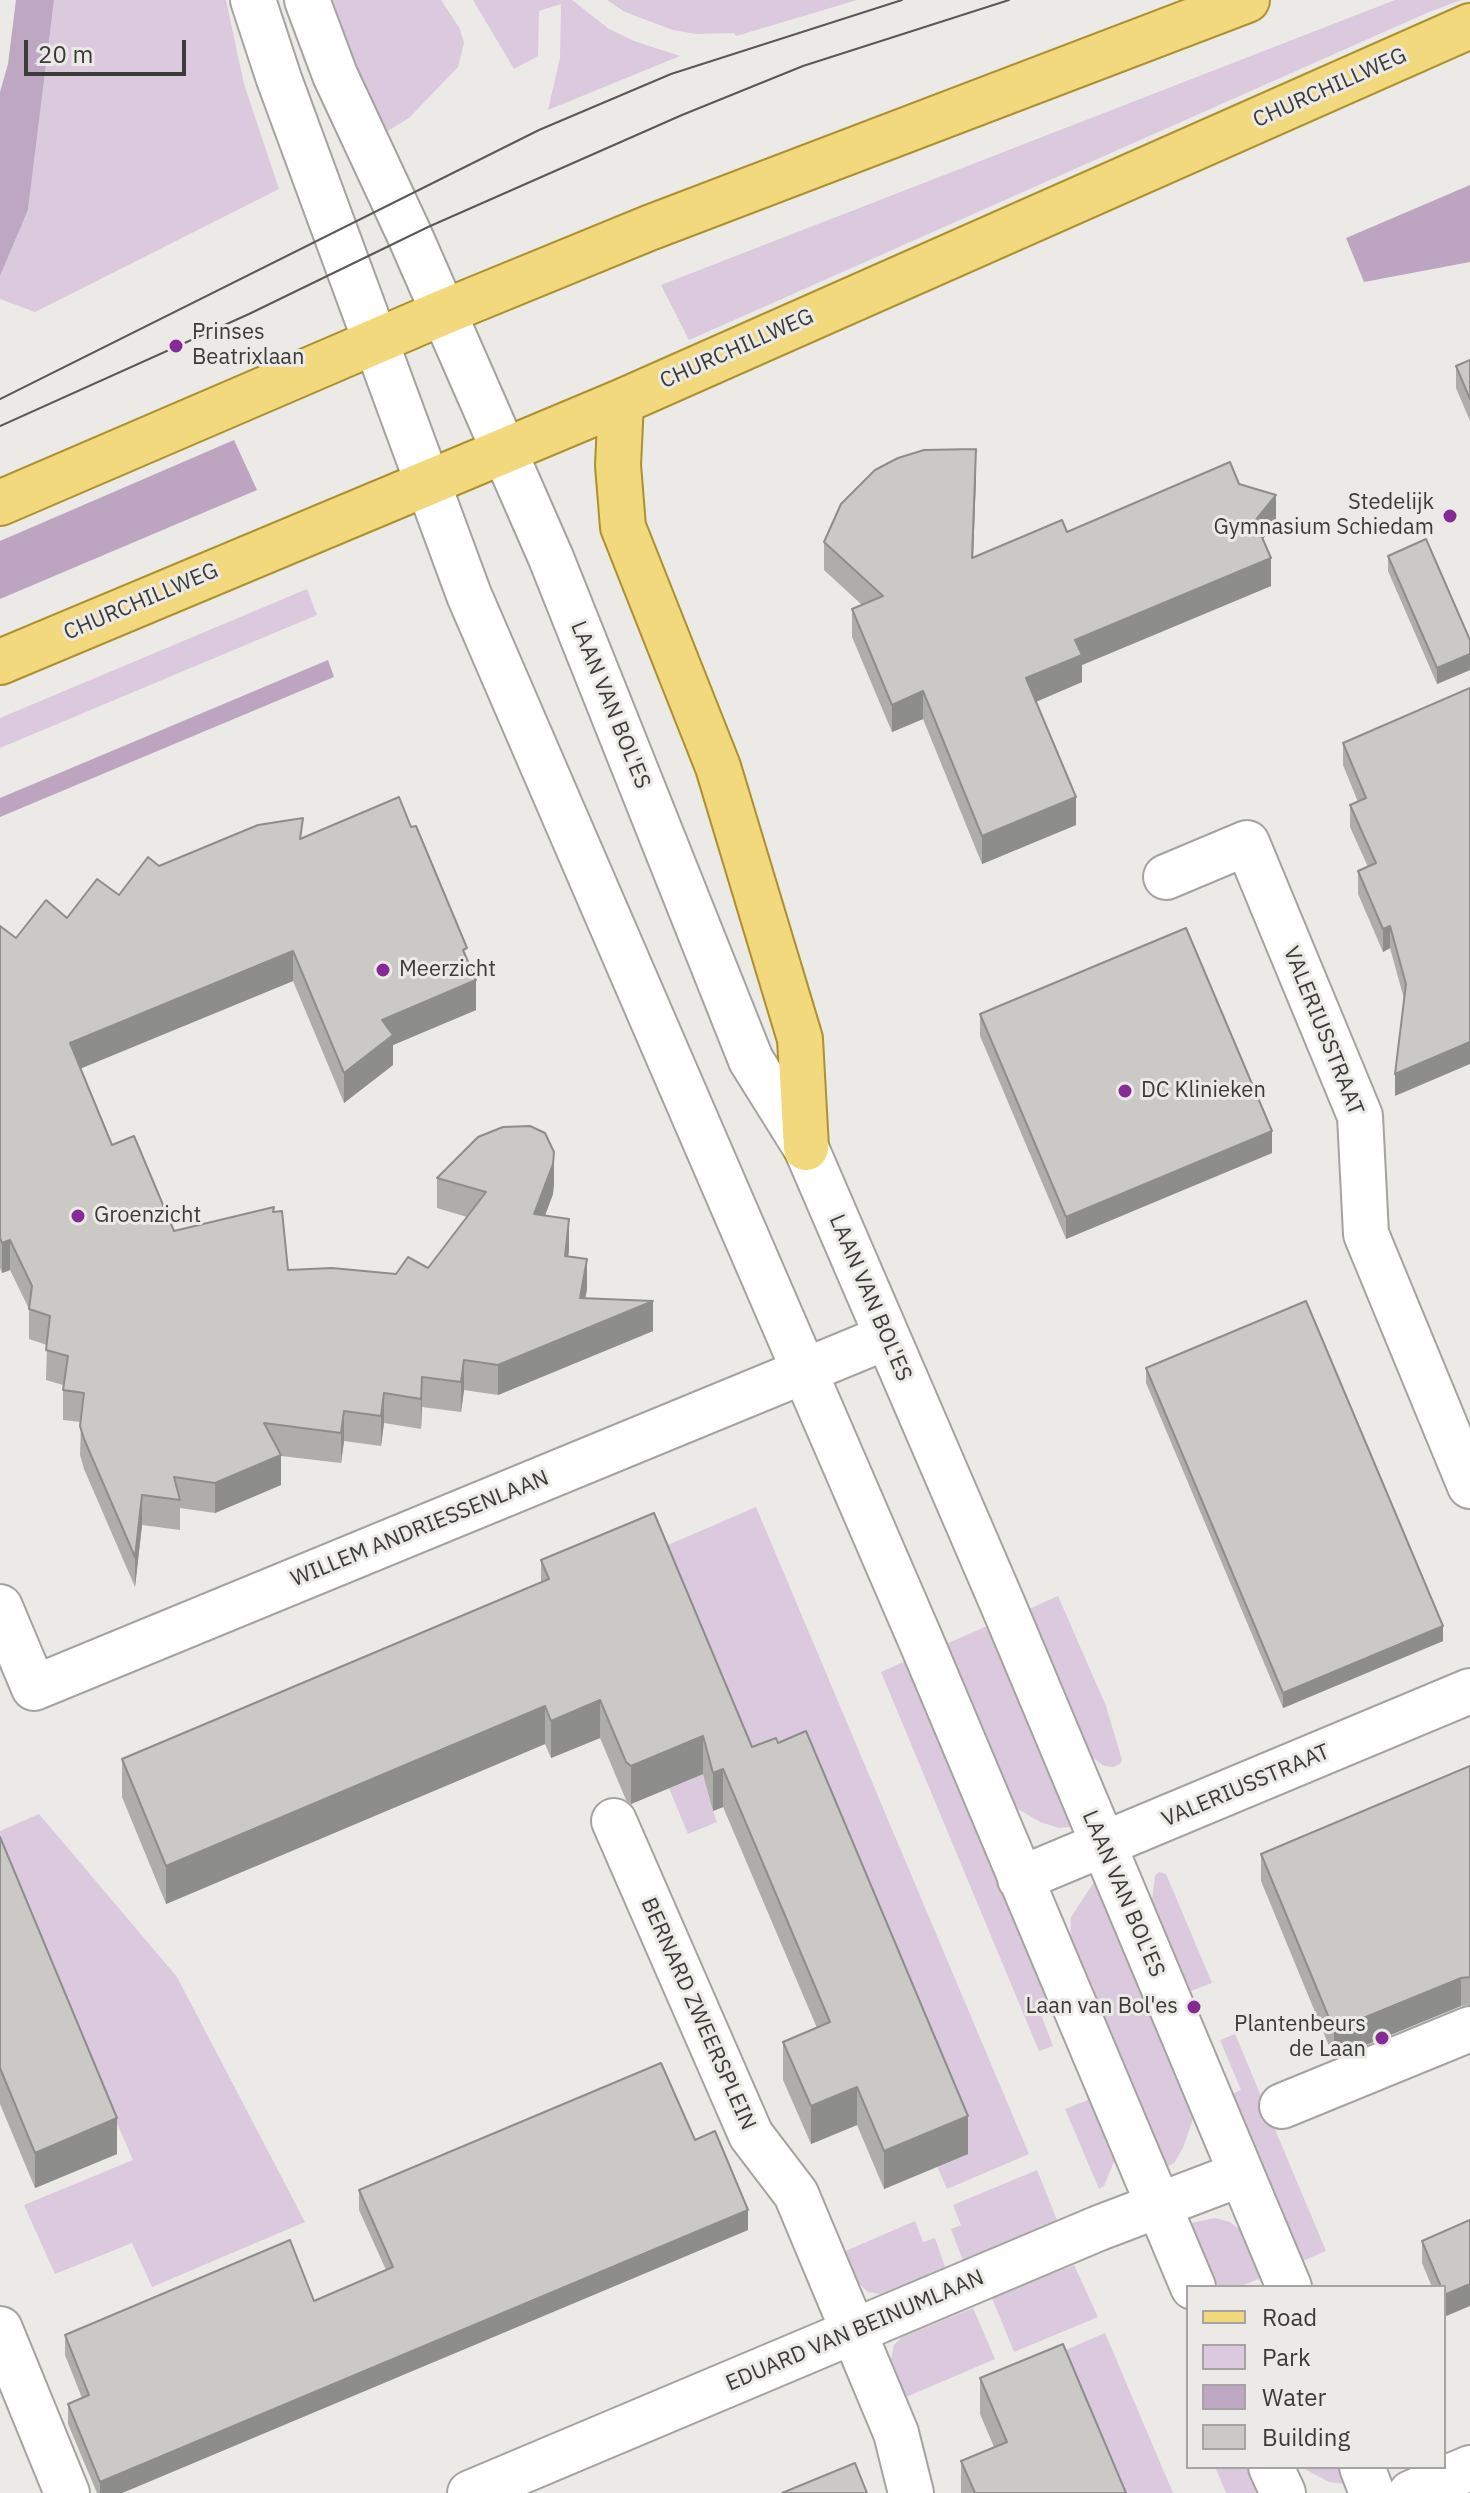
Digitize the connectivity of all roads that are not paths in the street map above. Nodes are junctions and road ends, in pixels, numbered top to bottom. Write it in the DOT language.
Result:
graph roads {
  1 [pos="253,0"];
  2 [pos="307,0"];
  3 [pos="1247,0"];
  4 [pos="1470,26"];
  5 [pos="444,312"];
  6 [pos="376,343"];
  7 [pos="621,402"];
  8 [pos="505,451"];
  9 [pos="427,483"];
  10 [pos="0,503"];
  11 [pos="0,662"];
  12 [pos="1166,877"];
  13 [pos="806,1148"];
  14 [pos="887,1337"];
  15 [pos="805,1370"];
  16 [pos="1470,1486"];
  17 [pos="0,1607"];
  18 [pos="1470,1691"];
  19 [pos="614,1821"];
  20 [pos="1102,1846"];
  21 [pos="1020,1879"];
  22 [pos="1470,2029"];
  23 [pos="1282,2106"];
  24 [pos="1241,2174"];
  25 [pos="1157,2205"];
  26 [pos="1192,2285"];
  27 [pos="1288,2285"];
  28 [pos="0,2329"];
  29 [pos="854,2332"];
  30 [pos="1272,2469"];
  31 [pos="1363,2469"];
  32 [pos="67,2493"];
  33 [pos="470,2493"];
  34 [pos="911,2493"];
  35 [pos="1283,2493"];
  36 [pos="1372,2493"];
  1 -- 6 [label="street"];
  2 -- 5 [label="street"];
  3 -- 5 [label="main road"];
  4 -- 7 [label="main road, CHURCHILLWEG"];
  5 -- 6 [label="main road"];
  5 -- 8 [label="street, LAAN VAN BOL'ES"];
  6 -- 9 [label="street"];
  6 -- 10 [label="main road"];
  7 -- 8 [label="main road, CHURCHILLWEG"];
  7 -- 13 [label="main road"];
  8 -- 9 [label="main road, CHURCHILLWEG"];
  8 -- 13 [label="street, LAAN VAN BOL'ES"];
  9 -- 11 [label="main road, CHURCHILLWEG"];
  9 -- 15 [label="street"];
  12 -- 16 [label="street, VALERIUSSTRAAT"];
  13 -- 14 [label="street, LAAN VAN BOL'ES"];
  14 -- 15 [label="street, WILLEM ANDRIESSENLAAN"];
  14 -- 20 [label="street, LAAN VAN BOL'ES"];
  15 -- 17 [label="street, WILLEM ANDRIESSENLAAN"];
  15 -- 21 [label="street"];
  18 -- 20 [label="street, VALERIUSSTRAAT"];
  19 -- 29 [label="street, BERNARD ZWEERSPLEIN"];
  20 -- 21 [label="street, VALERIUSSTRAAT"];
  20 -- 24 [label="street, LAAN VAN BOL'ES"];
  21 -- 25 [label="street"];
  22 -- 23 [label="street"];
  24 -- 25 [label="street, EDUARD VAN BEINUMLAAN"];
  24 -- 27 [label="street, LAAN VAN BOL'ES"];
  25 -- 26 [label="street"];
  25 -- 29 [label="street, EDUARD VAN BEINUMLAAN"];
  28 -- 32 [label="street"];
  29 -- 33 [label="street, EDUARD VAN BEINUMLAAN"];
  29 -- 34 [label="street, BERNARD ZWEERSPLEIN"];
  30 -- 35 [label="street"];
  31 -- 36 [label="street"];
}
